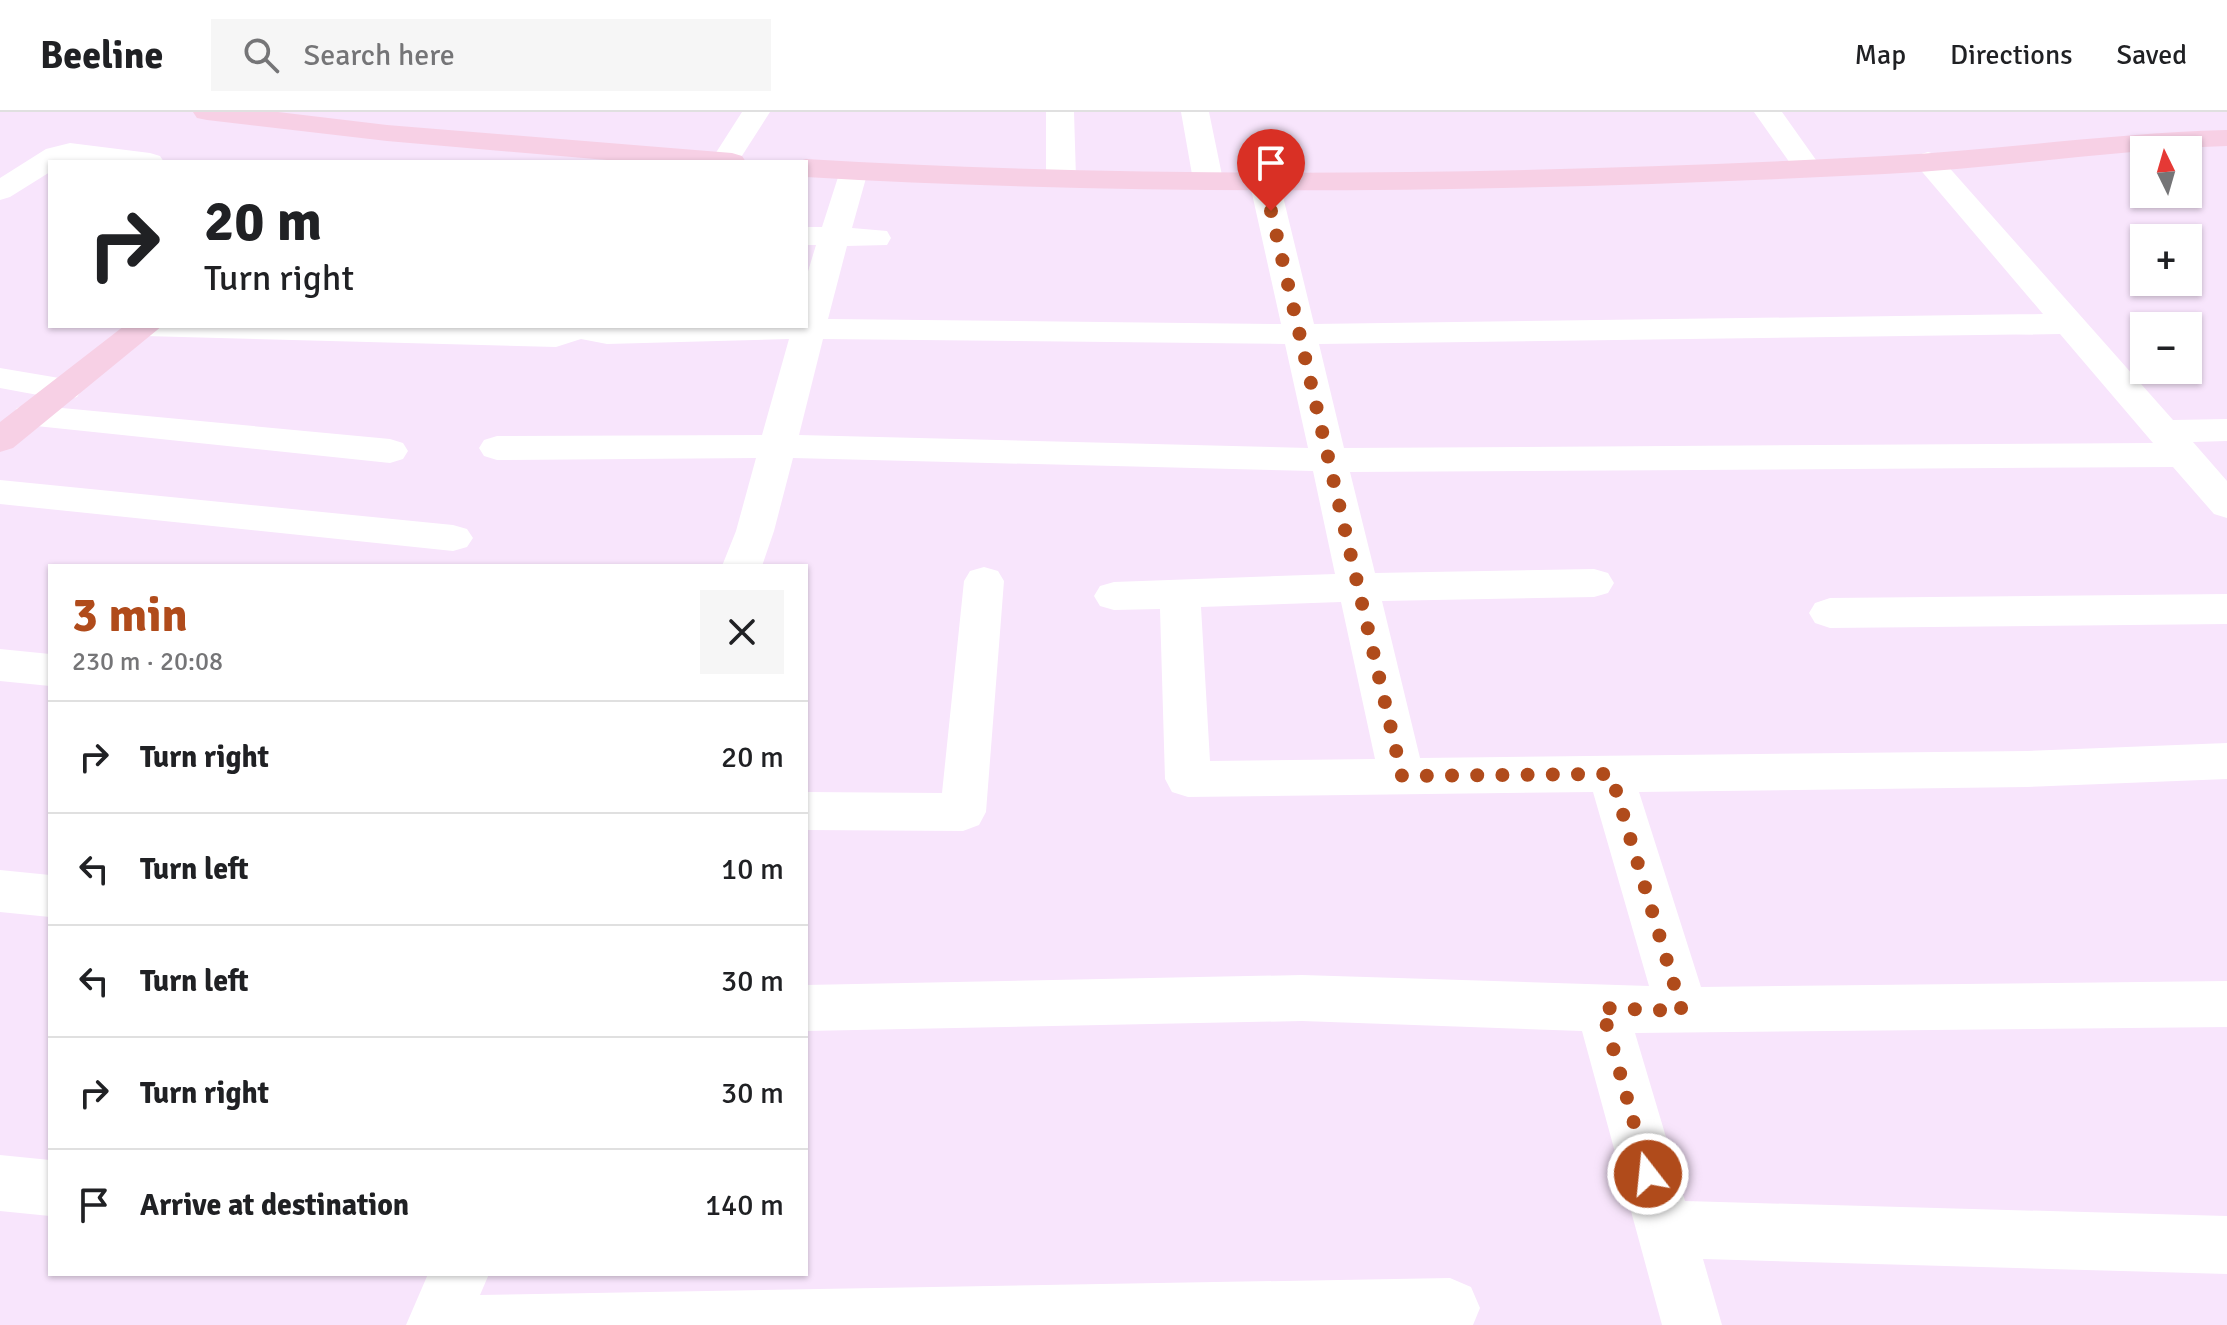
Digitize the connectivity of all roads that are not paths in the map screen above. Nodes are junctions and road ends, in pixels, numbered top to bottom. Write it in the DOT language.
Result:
graph roads {
  1 [pos="207,112"];
  2 [pos="419,112"];
  3 [pos="756,112"];
  4 [pos="1060,112"];
  5 [pos="1195,112"];
  6 [pos="1768,112"];
  7 [pos="387,133"];
  8 [pos="2227,138"];
  9 [pos="363,152"];
  10 [pos="48,160"];
  11 [pos="48,160"];
  12 [pos="134,160"];
  13 [pos="712,160"];
  14 [pos="725,160"];
  15 [pos="1928,161"];
  16 [pos="1807,167"];
  17 [pos="808,168"];
  18 [pos="854,171"];
  19 [pos="1061,178"];
  20 [pos="1208,180"];
  21 [pos="1264,180"];
  22 [pos="0,191"];
  23 [pos="821,237"];
  24 [pos="876,238"];
  25 [pos="2070,324"];
  26 [pos="142,328"];
  27 [pos="220,328"];
  28 [pos="809,329"];
  29 [pos="1299,334"];
  30 [pos="0,378"];
  31 [pos="65,389"];
  32 [pos="30,416"];
  33 [pos="2227,430"];
  34 [pos="0,440"];
  35 [pos="2174,444"];
  36 [pos="779,446"];
  37 [pos="497,448"];
  38 [pos="390,451"];
  39 [pos="1328,460"];
  40 [pos="0,492"];
  41 [pos="2227,505"];
  42 [pos="453,538"];
  43 [pos="743,564"];
  44 [pos="984,581"];
  45 [pos="1594,583"];
  46 [pos="1357,587"];
  47 [pos="1180,592"];
  48 [pos="1114,596"];
  49 [pos="2227,609"];
  50 [pos="1830,613"];
  51 [pos="0,665"];
  52 [pos="48,670"];
  53 [pos="2227,761"];
  54 [pos="1611,774"];
  55 [pos="1402,776"];
  56 [pos="808,811"];
  57 [pos="0,891"];
  58 [pos="48,896"];
  59 [pos="2227,1004"];
  60 [pos="808,1008"];
  61 [pos="1602,1008"];
  62 [pos="1682,1011"];
  63 [pos="0,1183"];
  64 [pos="48,1188"];
  65 [pos="1664,1229"];
  66 [pos="2227,1245"];
  67 [pos="458,1276"];
  68 [pos="1450,1308"];
  69 [pos="436,1325"];
  70 [pos="471,1325"];
  71 [pos="1692,1325"];
  1 -- 7 [label="street"];
  2 -- 7 [label="street"];
  3 -- 14 [label="street"];
  4 -- 19 [label="street"];
  5 -- 20 [label="street"];
  6 -- 16 [label="street"];
  7 -- 9 [label="street"];
  7 -- 13 [label="street"];
  8 -- 15 [label="street"];
  10 -- 12 [label="street"];
  11 -- 22 [label="street"];
  15 -- 16 [label="street"];
  15 -- 25 [label="street"];
  16 -- 21 [label="street"];
  17 -- 18 [label="street"];
  18 -- 19 [label="street"];
  18 -- 23 [label="street"];
  19 -- 20 [label="street"];
  20 -- 21 [label="street"];
  21 -- 29 [label="street"];
  23 -- 24 [label="street"];
  23 -- 28 [label="street"];
  25 -- 29 [label="street"];
  25 -- 35 [label="street"];
  26 -- 31 [label="street"];
  27 -- 28 [label="street"];
  28 -- 29 [label="street"];
  28 -- 36 [label="street"];
  29 -- 39 [label="street"];
  30 -- 31 [label="street"];
  31 -- 32 [label="street"];
  32 -- 34 [label="street"];
  32 -- 38 [label="street"];
  33 -- 35 [label="street"];
  35 -- 39 [label="street"];
  35 -- 41 [label="street"];
  36 -- 37 [label="street"];
  36 -- 39 [label="street"];
  36 -- 43 [label="street"];
  39 -- 46 [label="street"];
  40 -- 42 [label="street"];
  44 -- 56 [label="street"];
  45 -- 46 [label="street"];
  46 -- 47 [label="street"];
  46 -- 55 [label="street"];
  47 -- 48 [label="street"];
  47 -- 55 [label="street"];
  49 -- 50 [label="street"];
  51 -- 52 [label="street"];
  53 -- 54 [label="street"];
  54 -- 55 [label="street"];
  54 -- 62 [label="street"];
  57 -- 58 [label="street"];
  59 -- 62 [label="street"];
  60 -- 61 [label="street"];
  61 -- 62 [label="street"];
  61 -- 65 [label="street"];
  63 -- 64 [label="street"];
  65 -- 66 [label="street"];
  65 -- 71 [label="street"];
  67 -- 69 [label="street"];
  68 -- 70 [label="street"];
}
